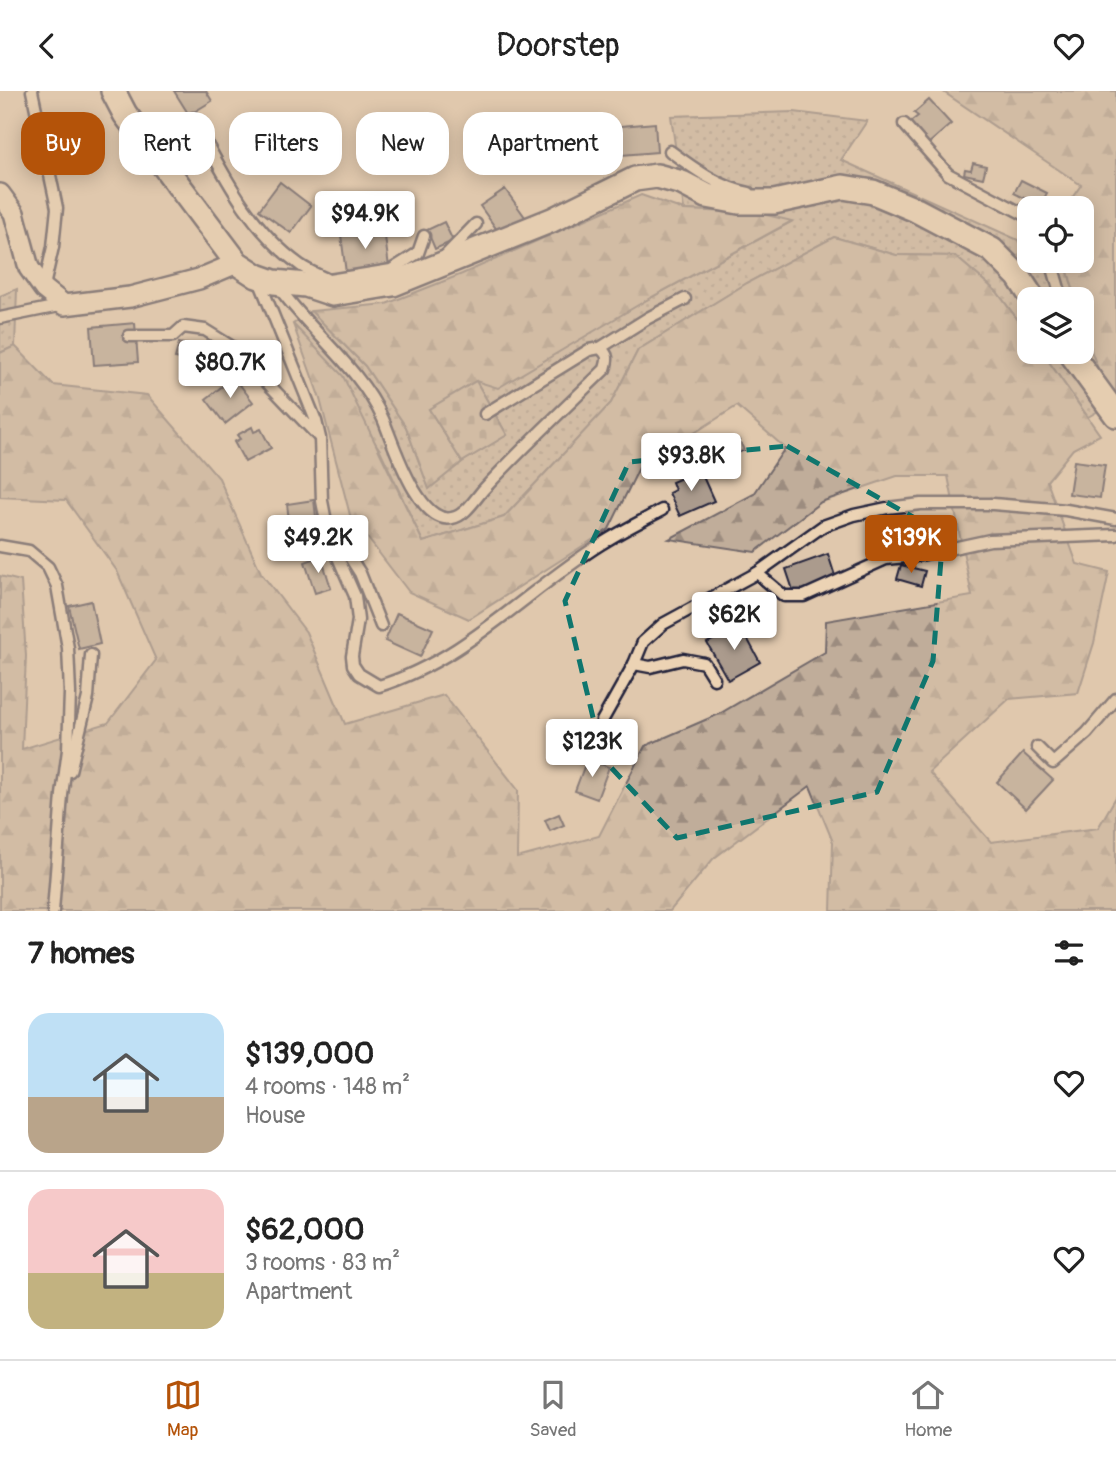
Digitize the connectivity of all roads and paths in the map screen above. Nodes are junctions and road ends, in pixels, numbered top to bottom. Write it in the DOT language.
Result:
graph roads {
  1 [pos="32,91"];
  2 [pos="113,91"];
  3 [pos="904,124"];
  4 [pos="670,151"];
  5 [pos="215,158"];
  6 [pos="0,194"];
  7 [pos="795,198"];
  8 [pos="1017,211"];
  9 [pos="476,224"];
  10 [pos="424,236"];
  11 [pos="236,263"];
  12 [pos="435,267"];
  13 [pos="266,279"];
  14 [pos="317,283"];
  15 [pos="1025,287"];
  16 [pos="44,289"];
  17 [pos="685,299"];
  18 [pos="64,305"];
  19 [pos="0,318"];
  20 [pos="128,336"];
  21 [pos="600,348"];
  22 [pos="1078,364"];
  23 [pos="1082,364"];
  24 [pos="1086,376"];
  25 [pos="485,414"];
  26 [pos="1116,415"];
  27 [pos="320,437"];
  28 [pos="323,501"];
  29 [pos="662,510"];
  30 [pos="1116,519"];
  31 [pos="1116,535"];
  32 [pos="0,546"];
  33 [pos="757,573"];
  34 [pos="381,626"];
  35 [pos="91,655"];
  36 [pos="634,664"];
  37 [pos="714,679"];
  38 [pos="1116,699"];
  39 [pos="1037,747"];
  40 [pos="601,754"];
  41 [pos="62,795"];
  42 [pos="53,911"];
  1 -- 16 [label="lane"];
  2 -- 11 [label="street"];
  3 -- 8 [label="lane"];
  4 -- 7 [label="lane"];
  5 -- 14 [label="lane"];
  6 -- 16 [label="street"];
  7 -- 12 [label="street"];
  7 -- 15 [label="street"];
  9 -- 12 [label="lane"];
  10 -- 14 [label="lane"];
  11 -- 13 [label="street"];
  11 -- 18 [label="street"];
  12 -- 14 [label="street"];
  13 -- 14 [label="street"];
  13 -- 21 [label="lane"];
  13 -- 27 [label="lane"];
  16 -- 18 [label="street"];
  17 -- 21 [label="lane"];
  18 -- 19 [label="lane"];
  20 -- 27 [label="lane"];
  21 -- 25 [label="lane"];
  22 -- 24 [label="street"];
  23 -- 24 [label="lane"];
  24 -- 26 [label="street"];
  27 -- 28 [label="lane"];
  28 -- 29 [label="lane"];
  28 -- 34 [label="lane"];
  30 -- 33 [label="lane"];
  31 -- 33 [label="lane"];
  32 -- 41 [label="lane"];
  33 -- 36 [label="lane"];
  35 -- 41 [label="lane"];
  36 -- 37 [label="lane"];
  36 -- 40 [label="lane"];
  38 -- 39 [label="lane"];
  41 -- 42 [label="lane"];
}
